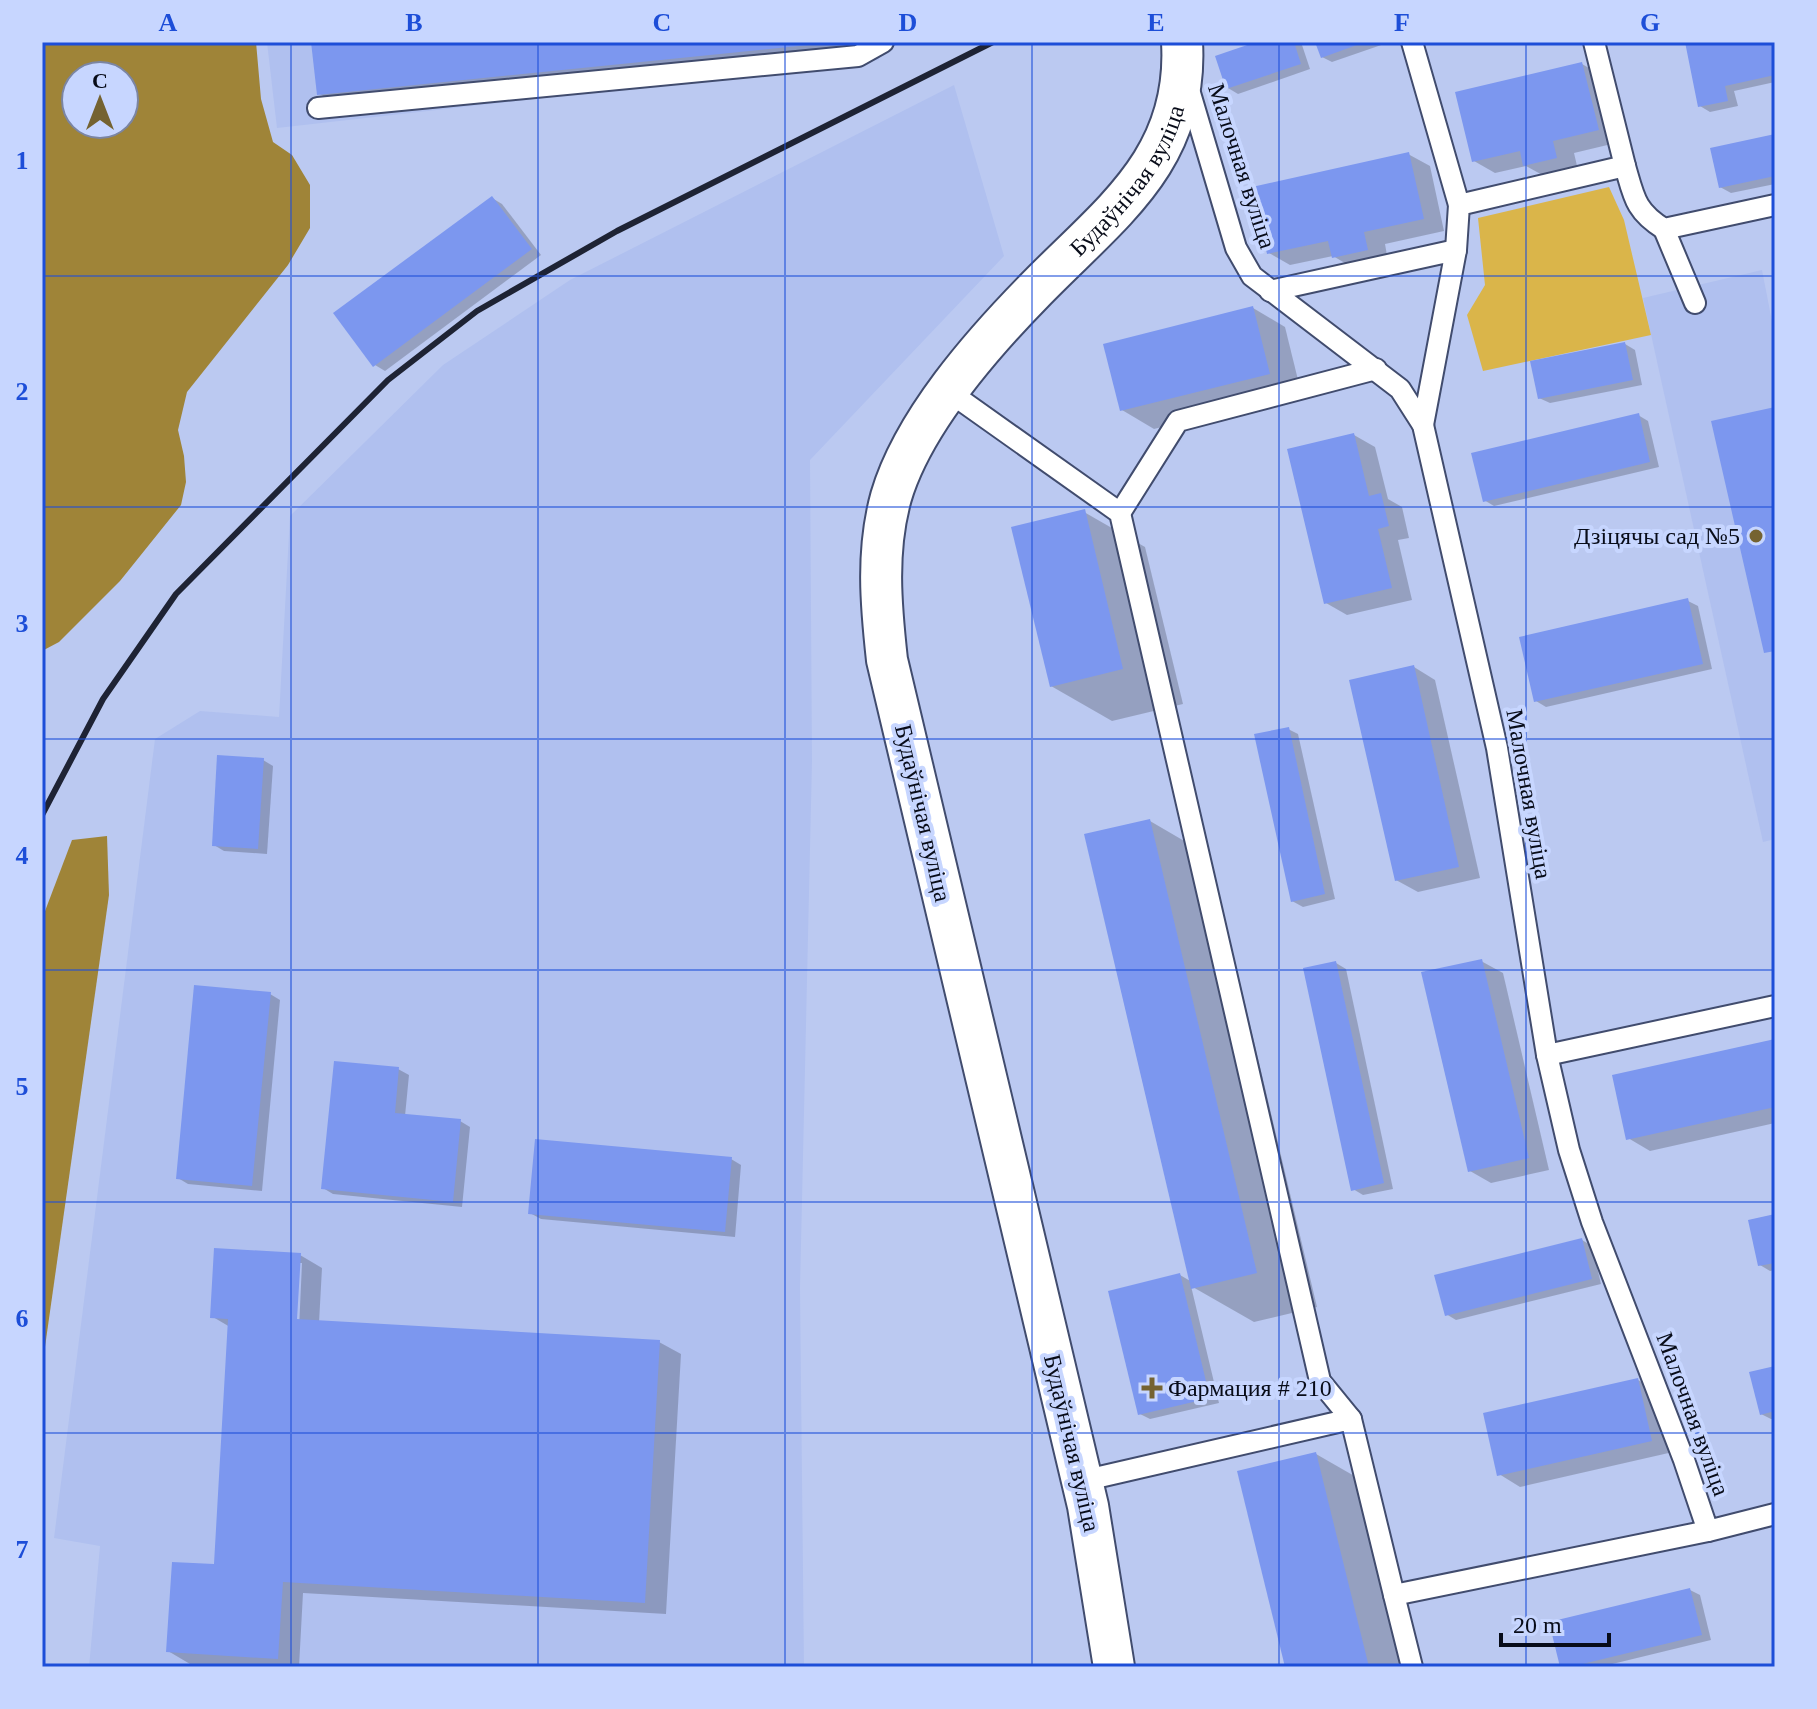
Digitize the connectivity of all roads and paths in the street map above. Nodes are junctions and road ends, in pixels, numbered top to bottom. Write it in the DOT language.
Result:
graph roads {
  1 [pos="883,42"];
  2 [pos="1412,42"];
  3 [pos="1594,42"];
  4 [pos="1183,48"];
  5 [pos="318,108"];
  6 [pos="1625,166"];
  7 [pos="1459,205"];
  8 [pos="1775,205"];
  9 [pos="1664,229"];
  10 [pos="1456,250"];
  11 [pos="1270,291"];
  12 [pos="1695,303"];
  13 [pos="1376,369"];
  14 [pos="948,391"];
  15 [pos="1423,425"];
  16 [pos="1120,513"];
  17 [pos="1775,1006"];
  18 [pos="1547,1055"];
  19 [pos="1351,1419"];
  20 [pos="1082,1481"];
  21 [pos="1775,1514"];
  22 [pos="1708,1531"];
  23 [pos="1394,1595"];
  24 [pos="1114,1667"];
  25 [pos="1412,1667"];
  1 -- 5 [label="lane"];
  2 -- 7 [label="lane"];
  3 -- 6 [label="lane"];
  4 -- 11 [label="lane, Малочная вуліца"];
  4 -- 14 [label="street, Будаўнічая вуліца"];
  6 -- 7 [label="lane"];
  6 -- 9 [label="lane"];
  7 -- 10 [label="lane"];
  8 -- 9 [label="lane"];
  9 -- 12 [label="lane"];
  10 -- 11 [label="lane"];
  10 -- 15 [label="lane"];
  11 -- 13 [label="lane, Малочная вуліца"];
  13 -- 15 [label="lane, Малочная вуліца"];
  13 -- 16 [label="lane"];
  14 -- 16 [label="lane"];
  14 -- 20 [label="street, Будаўнічая вуліца"];
  15 -- 18 [label="lane, Малочная вуліца"];
  16 -- 19 [label="lane"];
  17 -- 18 [label="lane"];
  18 -- 22 [label="lane, Малочная вуліца"];
  19 -- 20 [label="lane"];
  19 -- 23 [label="lane"];
  20 -- 24 [label="street, Будаўнічая вуліца"];
  21 -- 22 [label="lane, Малочная вуліца"];
  22 -- 23 [label="lane"];
  23 -- 25 [label="lane"];
}
